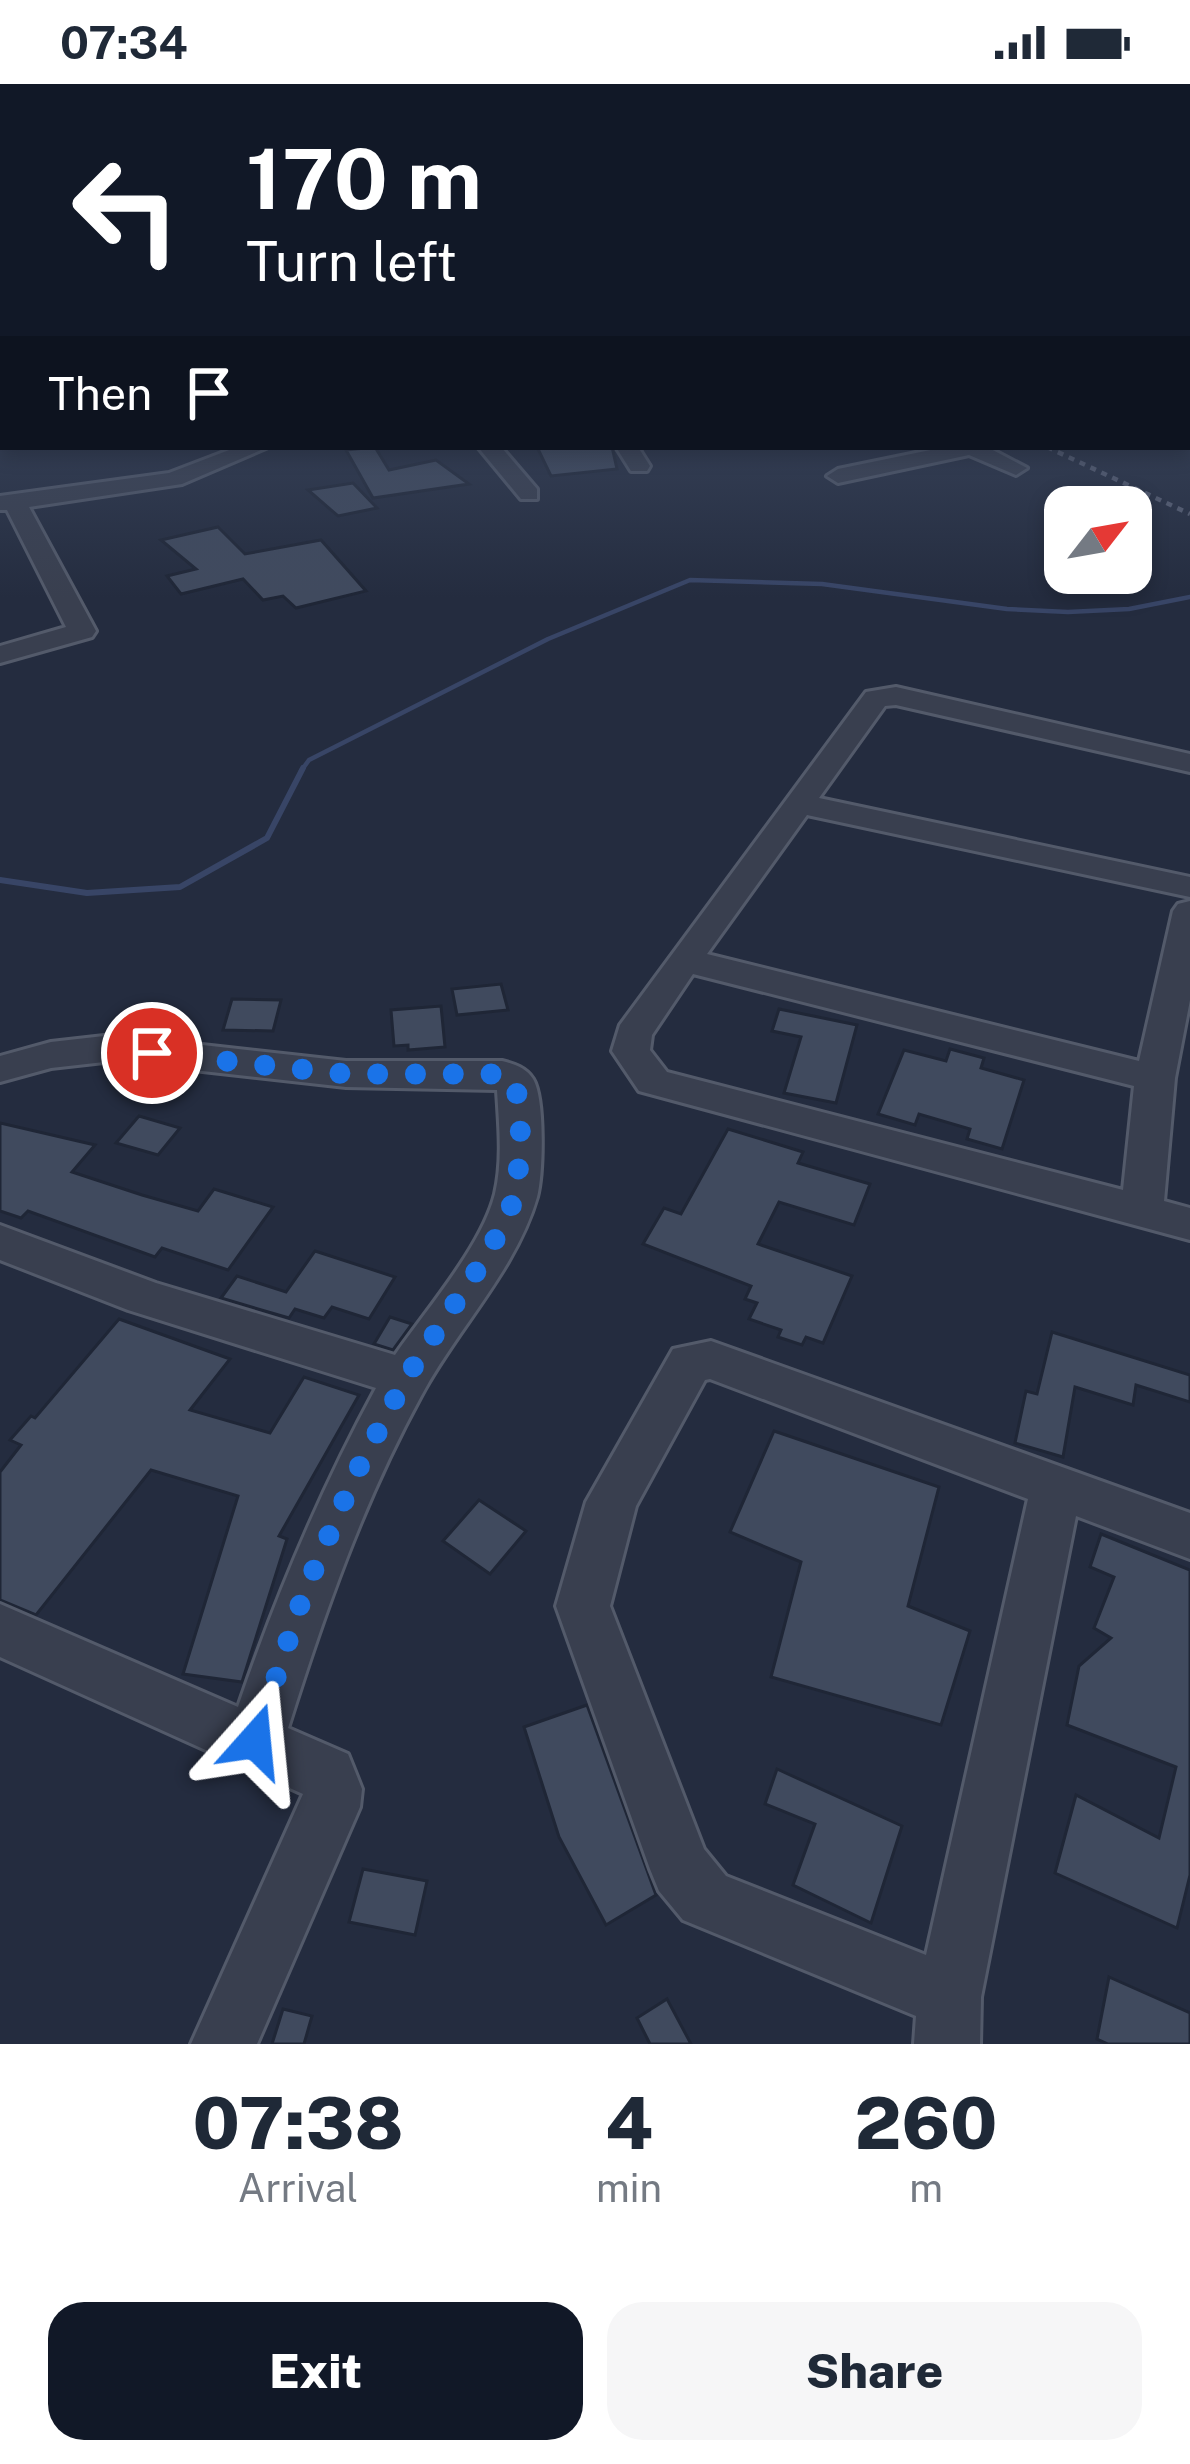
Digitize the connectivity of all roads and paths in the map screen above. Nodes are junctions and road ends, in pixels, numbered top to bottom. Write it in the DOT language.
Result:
graph roads {
  1 [pos="249,450"];
  2 [pos="492,450"];
  3 [pos="961,450"];
  4 [pos="975,450"];
  5 [pos="1016,468"];
  6 [pos="838,476"];
  7 [pos="529,494"];
  8 [pos="8,503"];
  9 [pos="0,655"];
  10 [pos="1190,763"];
  11 [pos="796,803"];
  12 [pos="1190,887"];
  13 [pos="1190,911"];
  14 [pos="684,960"];
  15 [pos="0,1070"];
  16 [pos="1155,1078"];
  17 [pos="1142,1212"];
  18 [pos="1190,1224"];
  19 [pos="0,1242"];
  20 [pos="406,1378"];
  21 [pos="1056,1487"];
  22 [pos="1190,1536"];
  23 [pos="0,1630"];
  24 [pos="255,1741"];
  25 [pos="948,2020"];
  26 [pos="224,2044"];
  1 -- 8 [label="street"];
  2 -- 7 [label="street"];
  3 -- 6 [label="street"];
  4 -- 5 [label="street"];
  8 -- 9 [label="street"];
  10 -- 11 [label="street"];
  11 -- 12 [label="street"];
  11 -- 14 [label="street"];
  13 -- 16 [label="street"];
  14 -- 16 [label="street"];
  14 -- 17 [label="street"];
  15 -- 20 [label="street"];
  16 -- 17 [label="street"];
  17 -- 18 [label="street"];
  19 -- 20 [label="street"];
  20 -- 24 [label="street"];
  21 -- 22 [label="street"];
  21 -- 25 [label="street"];
  21 -- 25 [label="street"];
  23 -- 24 [label="street"];
  24 -- 26 [label="street"];
}
